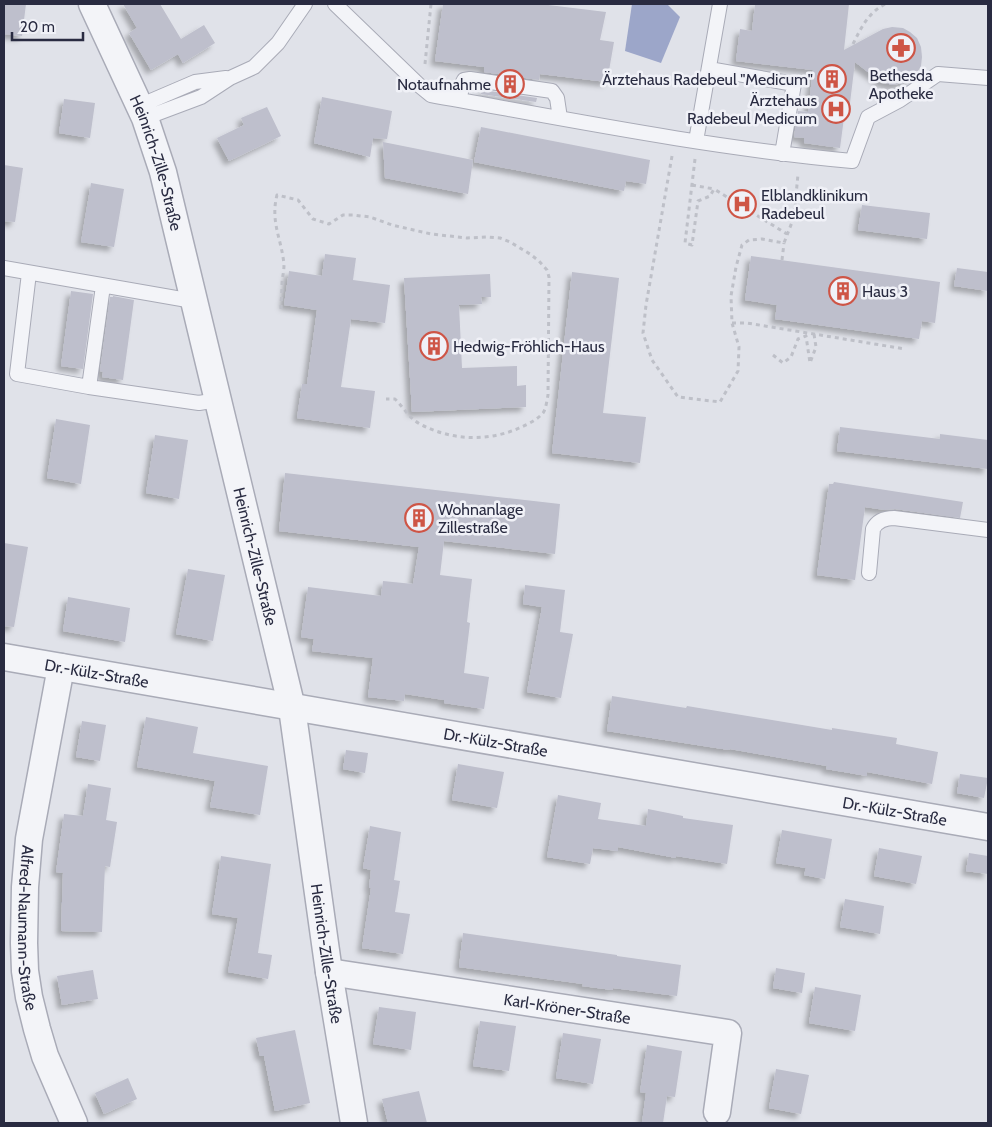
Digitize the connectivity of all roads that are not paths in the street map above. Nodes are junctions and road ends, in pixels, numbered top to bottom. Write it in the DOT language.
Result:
graph roads {
  1 [pos="92,4"];
  2 [pos="304,4"];
  3 [pos="335,4"];
  4 [pos="720,4"];
  5 [pos="709,69"];
  6 [pos="988,78"];
  7 [pos="460,100"];
  8 [pos="142,112"];
  9 [pos="560,118"];
  10 [pos="697,141"];
  11 [pos="782,154"];
  12 [pos="4,268"];
  13 [pos="30,273"];
  14 [pos="103,286"];
  15 [pos="193,301"];
  16 [pos="88,387"];
  17 [pos="217,400"];
  18 [pos="988,530"];
  19 [pos="869,572"];
  20 [pos="4,657"];
  21 [pos="61,667"];
  22 [pos="292,708"];
  23 [pos="988,827"];
  24 [pos="329,972"];
  25 [pos="717,1112"];
  26 [pos="74,1123"];
  27 [pos="354,1123"];
  1 -- 8 [label="street, Heinrich-Zille-Straße"];
  2 -- 8 [label="lane"];
  3 -- 7 [label="lane"];
  4 -- 5 [label="lane"];
  5 -- 10 [label="lane"];
  5 -- 11 [label="lane"];
  6 -- 11 [label="lane"];
  7 -- 9 [label="lane"];
  7 -- 9 [label="lane"];
  8 -- 15 [label="street, Heinrich-Zille-Straße"];
  9 -- 10 [label="lane"];
  10 -- 11 [label="lane"];
  12 -- 13 [label="lane"];
  13 -- 14 [label="lane"];
  13 -- 16 [label="lane"];
  14 -- 15 [label="lane"];
  14 -- 16 [label="lane"];
  15 -- 17 [label="street, Heinrich-Zille-Straße"];
  16 -- 17 [label="lane"];
  17 -- 22 [label="street, Heinrich-Zille-Straße"];
  18 -- 19 [label="lane"];
  20 -- 21 [label="street, Dr.-Külz-Straße"];
  21 -- 22 [label="street, Dr.-Külz-Straße"];
  21 -- 26 [label="street, Alfred-Naumann-Straße"];
  22 -- 23 [label="street, Dr.-Külz-Straße"];
  22 -- 24 [label="street, Heinrich-Zille-Straße"];
  24 -- 25 [label="street, Karl-Kröner-Straße"];
  24 -- 27 [label="street, Heinrich-Zille-Straße"];
}
